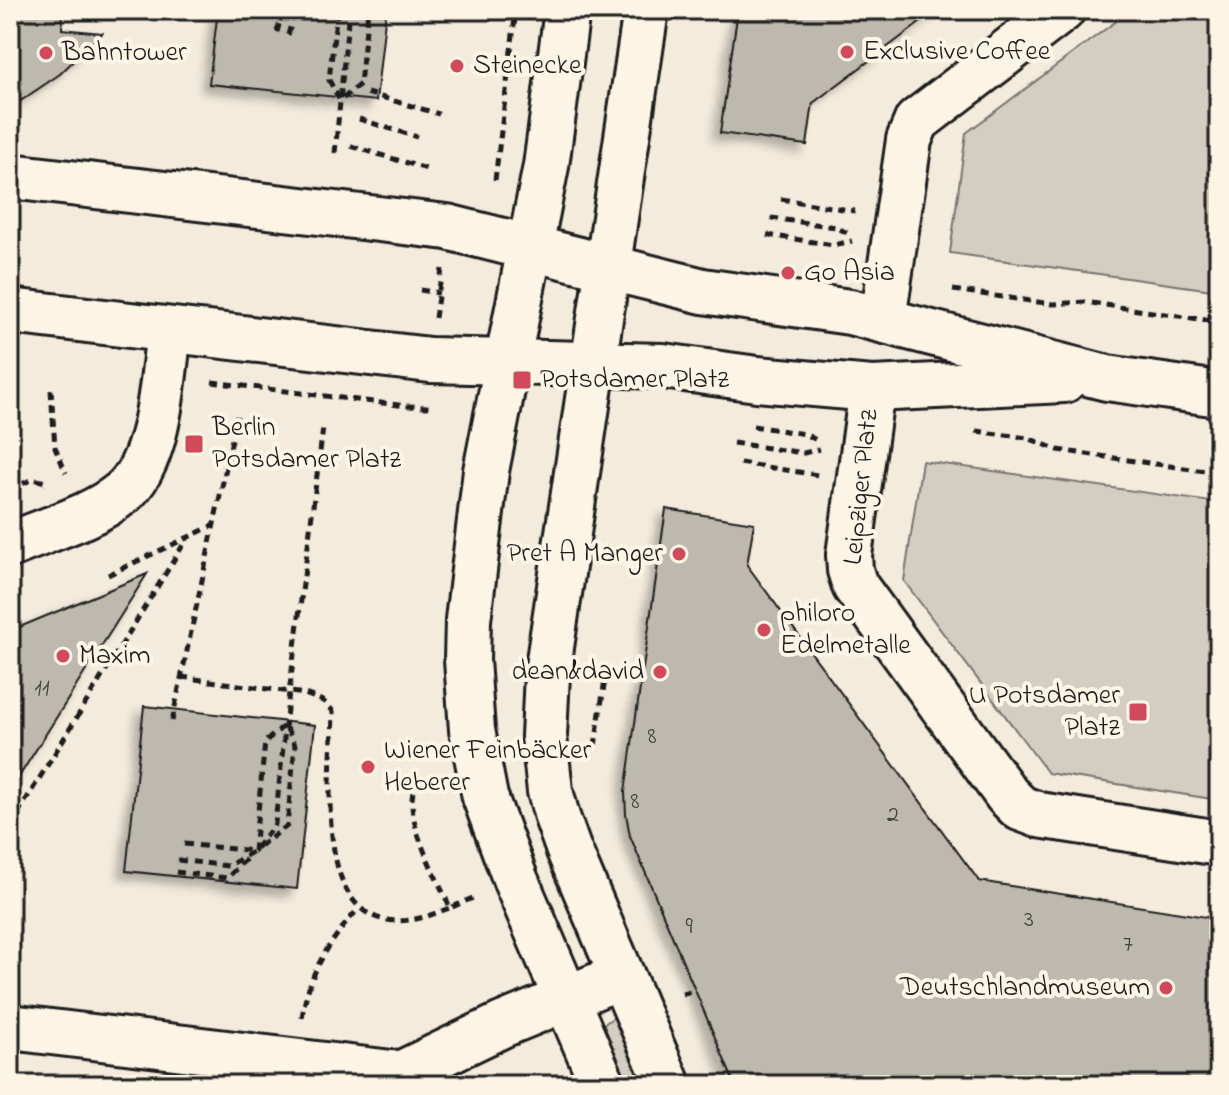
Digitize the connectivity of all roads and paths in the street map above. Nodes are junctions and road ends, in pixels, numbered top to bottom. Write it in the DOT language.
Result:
graph roads {
  1 [pos="283,10"];
  2 [pos="295,10"];
  3 [pos="337,10"];
  4 [pos="349,10"];
  5 [pos="368,10"];
  6 [pos="516,10"];
  7 [pos="567,10"];
  8 [pos="646,10"];
  9 [pos="1062,10"];
  10 [pos="277,32"];
  11 [pos="288,35"];
  12 [pos="367,93"];
  13 [pos="340,101"];
  14 [pos="439,114"];
  15 [pos="359,119"];
  16 [pos="417,137"];
  17 [pos="501,141"];
  18 [pos="351,146"];
  19 [pos="335,153"];
  20 [pos="427,169"];
  21 [pos="10,176"];
  22 [pos="781,199"];
  23 [pos="844,209"];
  24 [pos="771,218"];
  25 [pos="767,235"];
  26 [pos="530,247"];
  27 [pos="444,256"];
  28 [pos="608,267"];
  29 [pos="420,290"];
  30 [pos="951,290"];
  31 [pos="439,293"];
  32 [pos="30,314"];
  33 [pos="883,320"];
  34 [pos="435,322"];
  35 [pos="1219,322"];
  36 [pos="169,330"];
  37 [pos="507,363"];
  38 [pos="593,365"];
  39 [pos="163,373"];
  40 [pos="1107,378"];
  41 [pos="872,389"];
  42 [pos="51,390"];
  43 [pos="1219,394"];
  44 [pos="406,406"];
  45 [pos="237,416"];
  46 [pos="750,425"];
  47 [pos="323,428"];
  48 [pos="965,429"];
  49 [pos="733,443"];
  50 [pos="828,447"];
  51 [pos="804,453"];
  52 [pos="740,463"];
  53 [pos="66,473"];
  54 [pos="1219,473"];
  55 [pos="829,477"];
  56 [pos="33,479"];
  57 [pos="10,489"];
  58 [pos="214,525"];
  59 [pos="188,537"];
  60 [pos="10,545"];
  61 [pos="108,575"];
  62 [pos="607,666"];
  63 [pos="181,677"];
  64 [pos="289,692"];
  65 [pos="172,721"];
  66 [pos="285,725"];
  67 [pos="595,746"];
  68 [pos="413,792"];
  69 [pos="10,826"];
  70 [pos="1219,843"];
  71 [pos="184,844"];
  72 [pos="254,851"];
  73 [pos="178,860"];
  74 [pos="176,872"];
  75 [pos="479,895"];
  76 [pos="359,908"];
  77 [pos="450,908"];
  78 [pos="621,976"];
  79 [pos="695,991"];
  80 [pos="682,994"];
  81 [pos="566,999"];
  82 [pos="303,1013"];
  83 [pos="10,1027"];
  84 [pos="396,1080"];
  85 [pos="603,1085"];
  86 [pos="668,1085"];
  1 -- 10 [label="path"];
  2 -- 11 [label="path"];
  3 -- 13 [label="path"];
  4 -- 13 [label="path"];
  5 -- 13 [label="path"];
  6 -- 17 [label="path"];
  7 -- 26 [label="main road"];
  8 -- 28 [label="main road"];
  9 -- 33 [label="main road"];
  12 -- 14 [label="path"];
  13 -- 19 [label="path"];
  15 -- 16 [label="path"];
  18 -- 20 [label="path"];
  21 -- 26 [label="main road"];
  22 -- 23 [label="path"];
  24 -- 25 [label="path"];
  26 -- 28 [label="main road"];
  26 -- 37 [label="main road"];
  27 -- 31 [label="path"];
  28 -- 33 [label="main road, Leipziger Platz"];
  28 -- 38 [label="main road"];
  29 -- 31 [label="path"];
  30 -- 35 [label="path"];
  31 -- 34 [label="path"];
  32 -- 36 [label="main road"];
  33 -- 40 [label="main road, Leipziger Platz"];
  36 -- 37 [label="main road"];
  36 -- 39 [label="main road"];
  37 -- 38 [label="main road"];
  37 -- 81 [label="main road"];
  38 -- 41 [label="main road, Leipziger Platz"];
  38 -- 78 [label="main road"];
  39 -- 44 [label="path"];
  39 -- 60 [label="main road"];
  40 -- 41 [label="main road, Leipziger Platz"];
  40 -- 43 [label="main road, Leipziger Platz"];
  41 -- 70 [label="main road, Leipziger Platz"];
  42 -- 53 [label="path"];
  45 -- 58 [label="path"];
  46 -- 50 [label="path"];
  47 -- 64 [label="path"];
  48 -- 54 [label="path"];
  49 -- 51 [label="path"];
  52 -- 55 [label="path"];
  56 -- 57 [label="path"];
  58 -- 59 [label="path"];
  58 -- 63 [label="path"];
  59 -- 61 [label="path"];
  59 -- 69 [label="path"];
  62 -- 67 [label="path"];
  63 -- 64 [label="path"];
  63 -- 65 [label="path"];
  64 -- 66 [label="path"];
  64 -- 76 [label="path"];
  66 -- 72 [label="path"];
  66 -- 72 [label="path"];
  66 -- 72 [label="path"];
  68 -- 77 [label="path"];
  71 -- 72 [label="path"];
  72 -- 73 [label="path"];
  72 -- 74 [label="path"];
  75 -- 77 [label="path"];
  76 -- 77 [label="path"];
  76 -- 82 [label="path"];
  78 -- 81 [label="main road"];
  78 -- 86 [label="main road"];
  79 -- 80 [label="path"];
  81 -- 84 [label="main road"];
  81 -- 85 [label="main road"];
  83 -- 84 [label="main road"];
}
